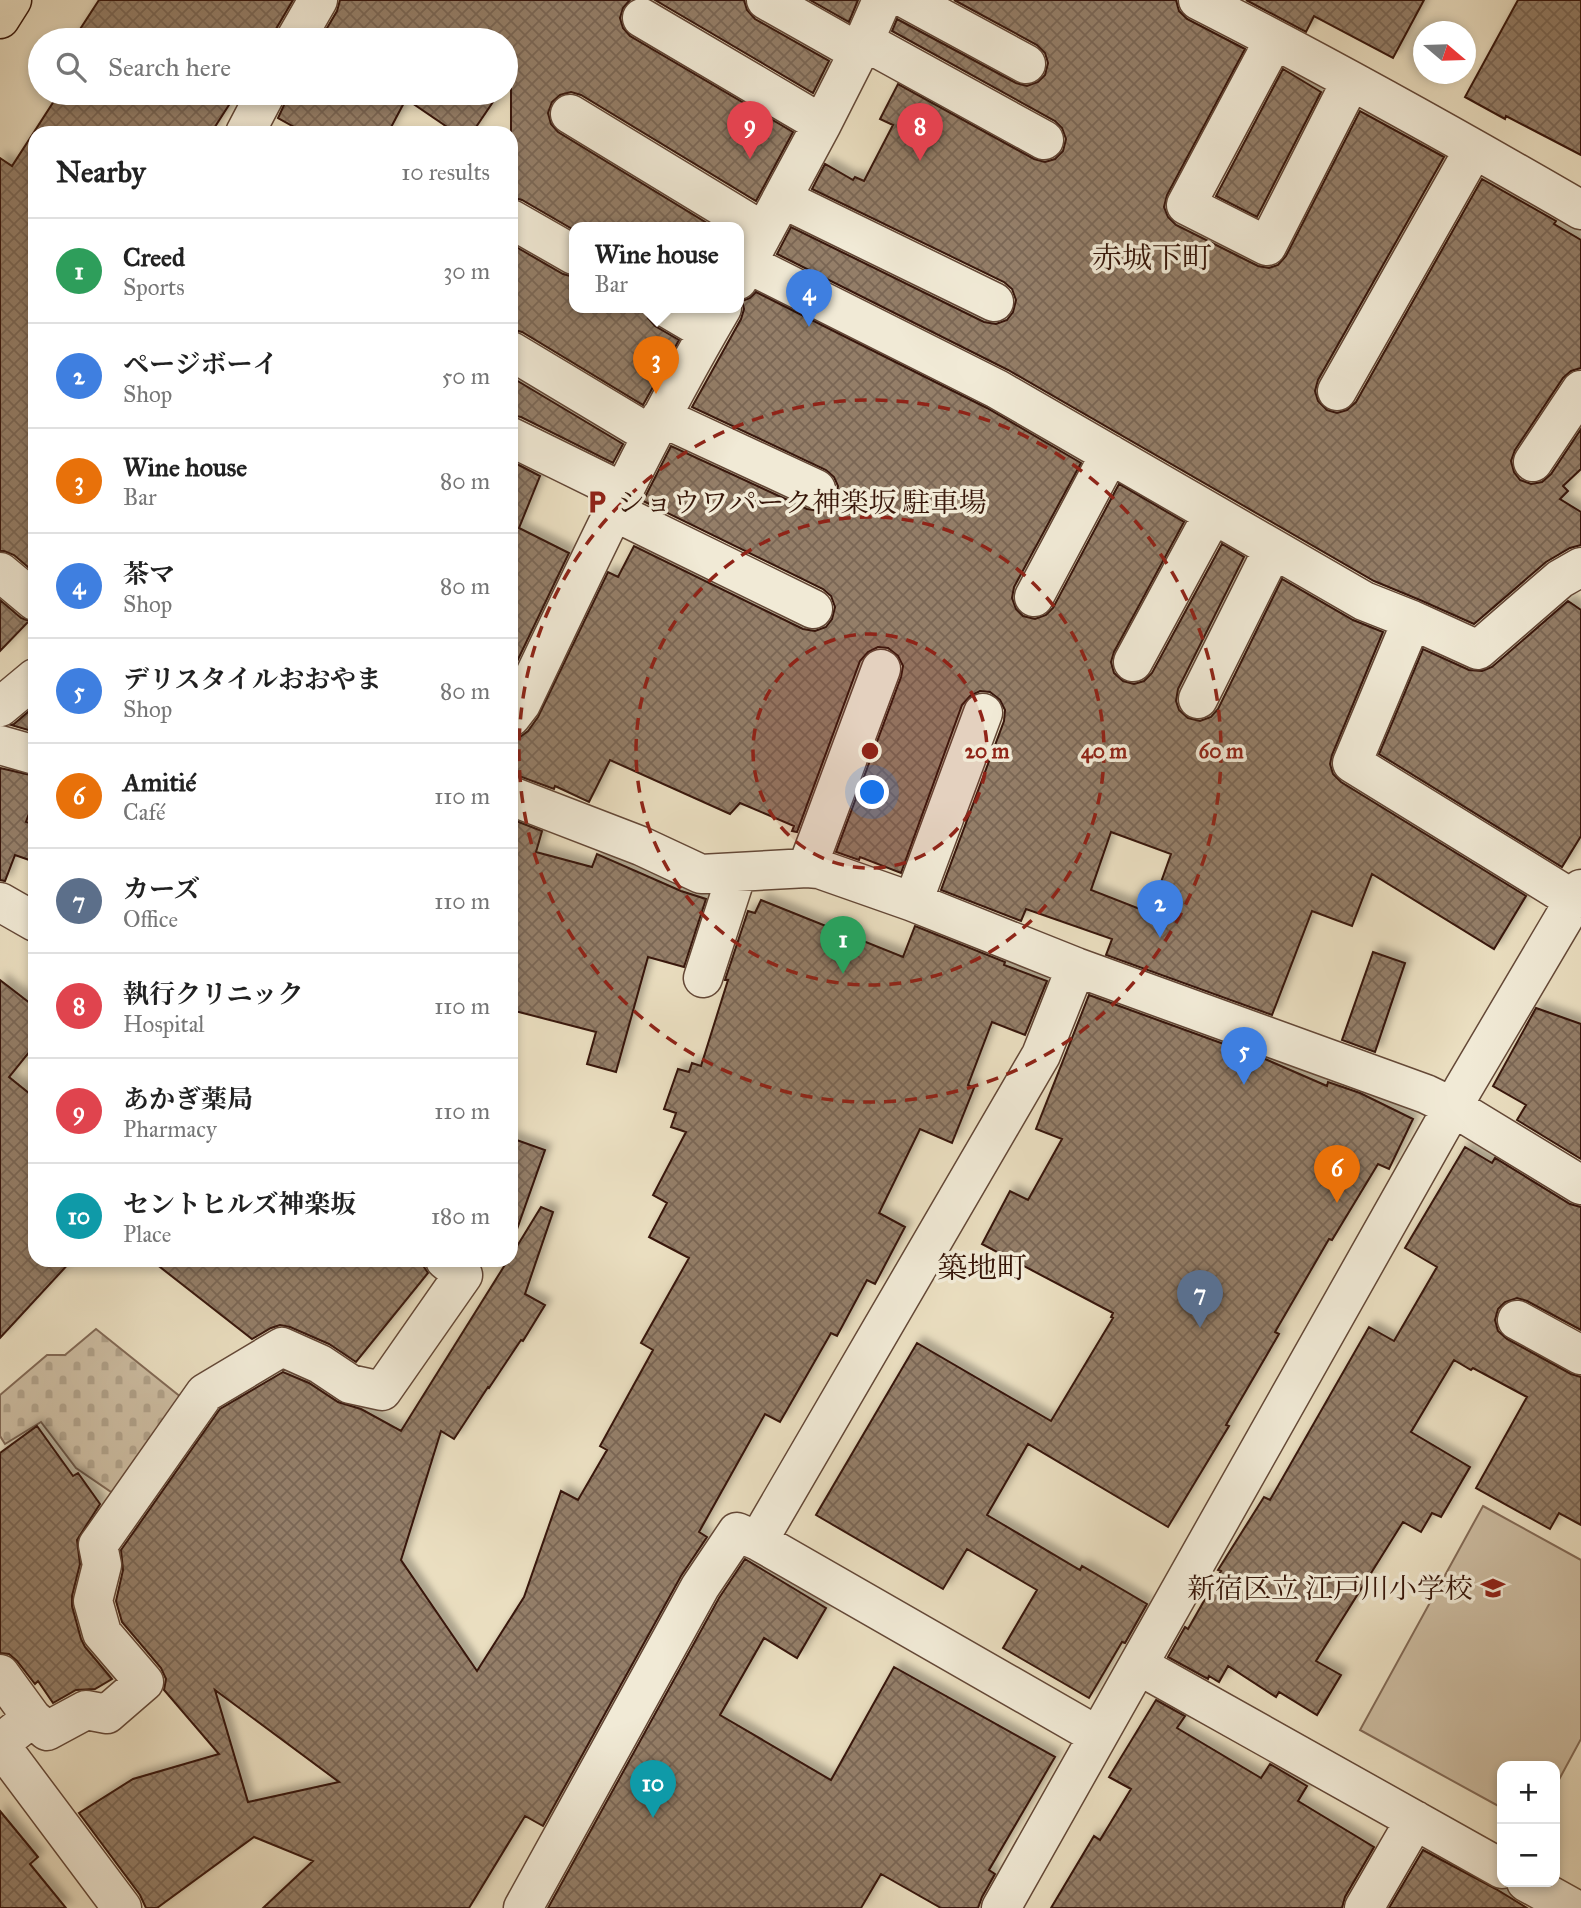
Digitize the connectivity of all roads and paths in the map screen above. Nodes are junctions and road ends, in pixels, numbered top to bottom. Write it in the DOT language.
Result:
graph roads {
  1 [pos="12,0"];
  2 [pos="317,0"];
  3 [pos="766,0"];
  4 [pos="882,0"];
  5 [pos="908,0"];
  6 [pos="1198,0"];
  7 [pos="642,18"];
  8 [pos="0,19"];
  9 [pos="1262,22"];
  10 [pos="302,28"];
  11 [pos="861,47"];
  12 [pos="1026,64"];
  13 [pos="1350,81"];
  14 [pos="570,114"];
  15 [pos="822,124"];
  16 [pos="1044,141"];
  17 [pos="1474,149"];
  18 [pos="783,200"];
  19 [pos="1581,211"];
  20 [pos="704,222"];
  21 [pos="518,223"];
  22 [pos="569,252"];
  23 [pos="750,259"];
  24 [pos="994,302"];
  25 [pos="687,313"];
  26 [pos="715,320"];
  27 [pos="518,355"];
  28 [pos="1581,390"];
  29 [pos="1336,391"];
  30 [pos="656,426"];
  31 [pos="518,441"];
  32 [pos="1110,454"];
  33 [pos="1533,462"];
  34 [pos="816,489"];
  35 [pos="618,502"];
  36 [pos="1213,514"];
  37 [pos="1273,549"];
  38 [pos="1581,567"];
  39 [pos="0,572"];
  40 [pos="28,595"];
  41 [pos="1034,597"];
  42 [pos="813,609"];
  43 [pos="1412,620"];
  44 [pos="1133,662"];
  45 [pos="881,669"];
  46 [pos="28,684"];
  47 [pos="1198,699"];
  48 [pos="0,708"];
  49 [pos="518,708"];
  50 [pos="983,713"];
  51 [pos="0,745"];
  52 [pos="28,753"];
  53 [pos="518,799"];
  54 [pos="807,868"];
  55 [pos="737,873"];
  56 [pos="1578,894"];
  57 [pos="0,902"];
  58 [pos="913,902"];
  59 [pos="28,918"];
  60 [pos="1076,967"];
  61 [pos="703,978"];
  62 [pos="1453,1107"];
  63 [pos="1581,1185"];
  64 [pos="453,1267"];
  65 [pos="1517,1320"];
  66 [pos="1581,1355"];
  67 [pos="758,1541"];
  68 [pos="1138,1665"];
  69 [pos="0,1674"];
  70 [pos="32,1718"];
  71 [pos="1098,1736"];
  72 [pos="0,1744"];
  73 [pos="1415,1820"];
  74 [pos="1497,1872"];
  75 [pos="1523,1887"];
  76 [pos="122,1908"];
  77 [pos="523,1908"];
  78 [pos="1001,1908"];
  79 [pos="1364,1908"];
  80 [pos="1573,1908"];
  1 -- 8 [label="main road"];
  2 -- 10 [label="street"];
  3 -- 11 [label="street"];
  4 -- 11 [label="street"];
  5 -- 12 [label="street"];
  6 -- 9 [label="street"];
  7 -- 15 [label="street"];
  9 -- 13 [label="street"];
  9 -- 13 [label="street"];
  11 -- 15 [label="street"];
  11 -- 16 [label="street"];
  13 -- 17 [label="street"];
  14 -- 20 [label="street"];
  15 -- 18 [label="street"];
  17 -- 19 [label="street"];
  17 -- 29 [label="street"];
  18 -- 23 [label="street"];
  18 -- 24 [label="street"];
  21 -- 22 [label="street"];
  23 -- 32 [label="street"];
  25 -- 26 [label="street"];
  26 -- 30 [label="street"];
  27 -- 30 [label="street"];
  28 -- 33 [label="street"];
  30 -- 34 [label="street"];
  30 -- 35 [label="street"];
  31 -- 35 [label="street"];
  32 -- 36 [label="street"];
  32 -- 41 [label="street"];
  35 -- 42 [label="street"];
  35 -- 49 [label="street"];
  36 -- 37 [label="street"];
  36 -- 44 [label="street"];
  37 -- 43 [label="street"];
  37 -- 47 [label="street"];
  38 -- 43 [label="street"];
  39 -- 40 [label="street"];
  43 -- 56 [label="street"];
  45 -- 54 [label="street"];
  46 -- 48 [label="street"];
  50 -- 58 [label="street"];
  51 -- 52 [label="street"];
  53 -- 55 [label="street"];
  54 -- 55 [label="street"];
  54 -- 58 [label="street"];
  55 -- 61 [label="street"];
  56 -- 62 [label="street"];
  57 -- 59 [label="street"];
  58 -- 60 [label="street"];
  60 -- 62 [label="street"];
  60 -- 67 [label="street"];
  62 -- 63 [label="street"];
  62 -- 68 [label="street"];
  64 -- 70 [label="street"];
  65 -- 66 [label="street"];
  67 -- 71 [label="street"];
  67 -- 77 [label="street"];
  68 -- 71 [label="street"];
  68 -- 73 [label="street"];
  69 -- 70 [label="street"];
  70 -- 72 [label="street"];
  71 -- 78 [label="street"];
  72 -- 76 [label="street"];
  73 -- 74 [label="street"];
  73 -- 79 [label="street"];
  75 -- 80 [label="street"];
}
